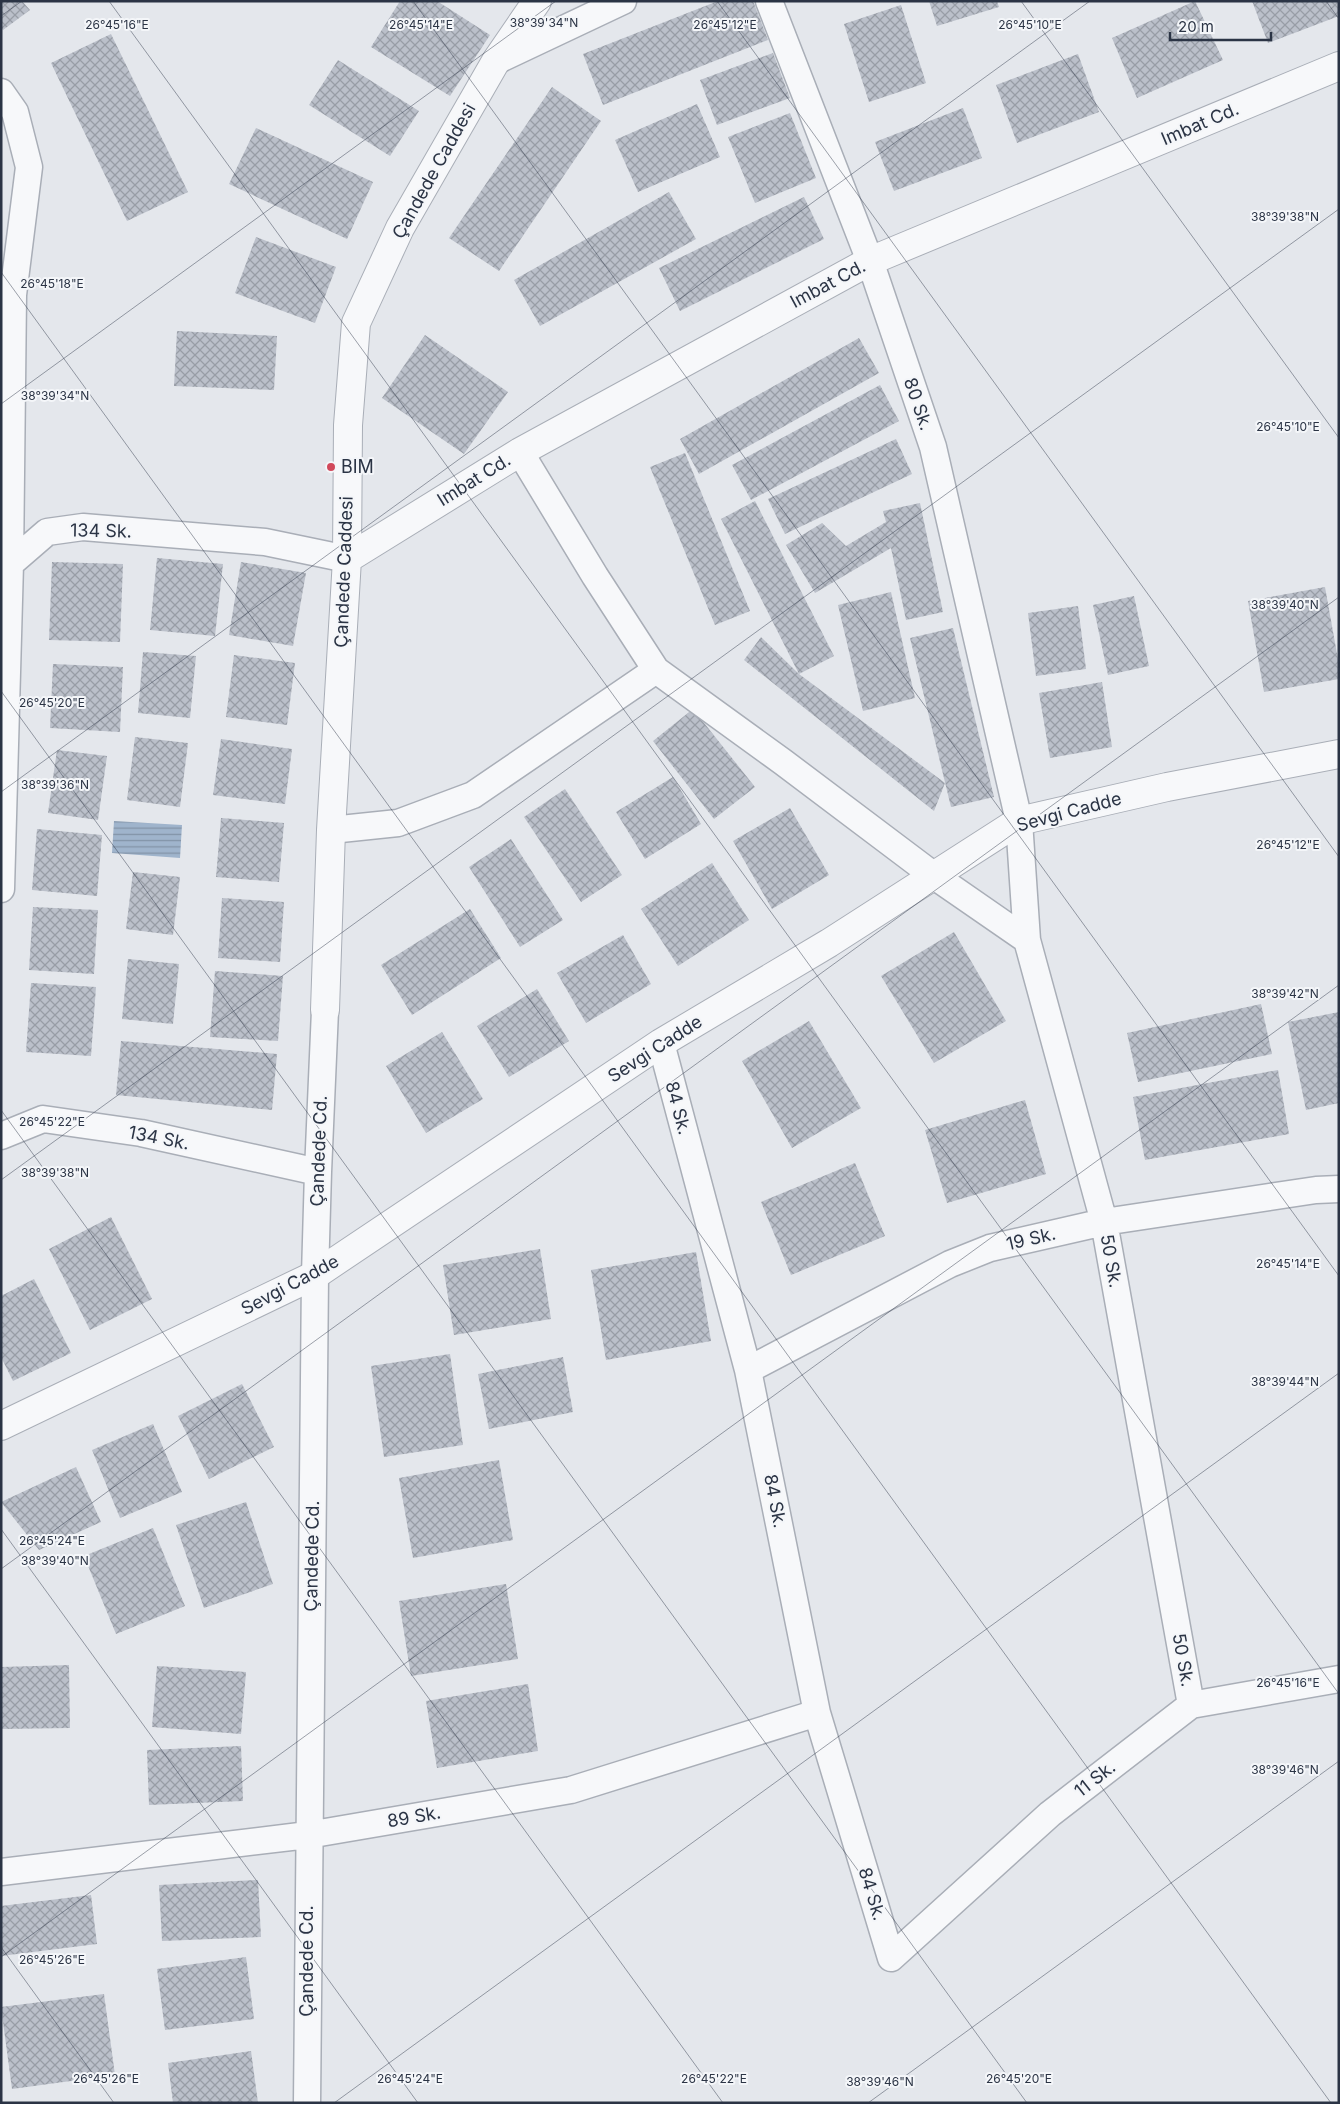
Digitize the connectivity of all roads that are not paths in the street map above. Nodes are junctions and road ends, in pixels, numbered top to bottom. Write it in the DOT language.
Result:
graph roads {
  1 [pos="537,1"];
  2 [pos="623,1"];
  3 [pos="769,1"];
  4 [pos="496,61"];
  5 [pos="1339,66"];
  6 [pos="1,92"];
  7 [pos="870,261"];
  8 [pos="520,452"];
  9 [pos="347,560"];
  10 [pos="5,564"];
  11 [pos="656,670"];
  12 [pos="1339,754"];
  13 [pos="1019,821"];
  14 [pos="331,830"];
  15 [pos="933,875"];
  16 [pos="1,889"];
  17 [pos="1027,940"];
  18 [pos="325,1010"];
  19 [pos="661,1043"];
  20 [pos="1,1136"];
  21 [pos="318,1172"];
  22 [pos="1339,1189"];
  23 [pos="1104,1222"];
  24 [pos="315,1275"];
  25 [pos="748,1370"];
  26 [pos="1,1426"];
  27 [pos="1339,1679"];
  28 [pos="1191,1705"];
  29 [pos="817,1713"];
  30 [pos="308,1835"];
  31 [pos="1,1872"];
  32 [pos="891,1958"];
  33 [pos="307,2103"];
  1 -- 4 [label="street, Çandede Caddesi"];
  2 -- 4 [label="street"];
  3 -- 7 [label="street, 80 Sk."];
  4 -- 9 [label="street, Çandede Caddesi"];
  5 -- 7 [label="street, Imbat Cd."];
  6 -- 10 [label="street"];
  7 -- 8 [label="street, Imbat Cd."];
  7 -- 13 [label="street, 80 Sk."];
  8 -- 9 [label="street, Imbat Cd."];
  8 -- 11 [label="street"];
  9 -- 10 [label="street, 134 Sk."];
  9 -- 14 [label="street, Çandede Caddesi"];
  10 -- 16 [label="street"];
  11 -- 14 [label="street"];
  11 -- 15 [label="street"];
  12 -- 13 [label="street, Sevgi Cadde"];
  13 -- 15 [label="street, Sevgi Cadde"];
  13 -- 17 [label="street, 50 Sk."];
  14 -- 18 [label="street, Çandede Caddesi"];
  15 -- 17 [label="street"];
  15 -- 19 [label="street, Sevgi Cadde"];
  17 -- 23 [label="street, 50 Sk."];
  18 -- 21 [label="street, Çandede Cd."];
  19 -- 24 [label="street, Sevgi Cadde"];
  19 -- 25 [label="street, 84 Sk."];
  20 -- 21 [label="street, 134 Sk."];
  21 -- 24 [label="street, Çandede Cd."];
  22 -- 23 [label="street, 19 Sk."];
  23 -- 25 [label="street, 19 Sk."];
  23 -- 28 [label="street, 50 Sk."];
  24 -- 26 [label="street, Sevgi Cadde"];
  24 -- 30 [label="street, Çandede Cd."];
  25 -- 29 [label="street, 84 Sk."];
  27 -- 28 [label="street, 11 Sk."];
  28 -- 32 [label="street, 11 Sk."];
  29 -- 30 [label="street, 89 Sk."];
  29 -- 32 [label="street, 84 Sk."];
  30 -- 31 [label="street, 89 Sk."];
  30 -- 33 [label="street, Çandede Cd."];
}
